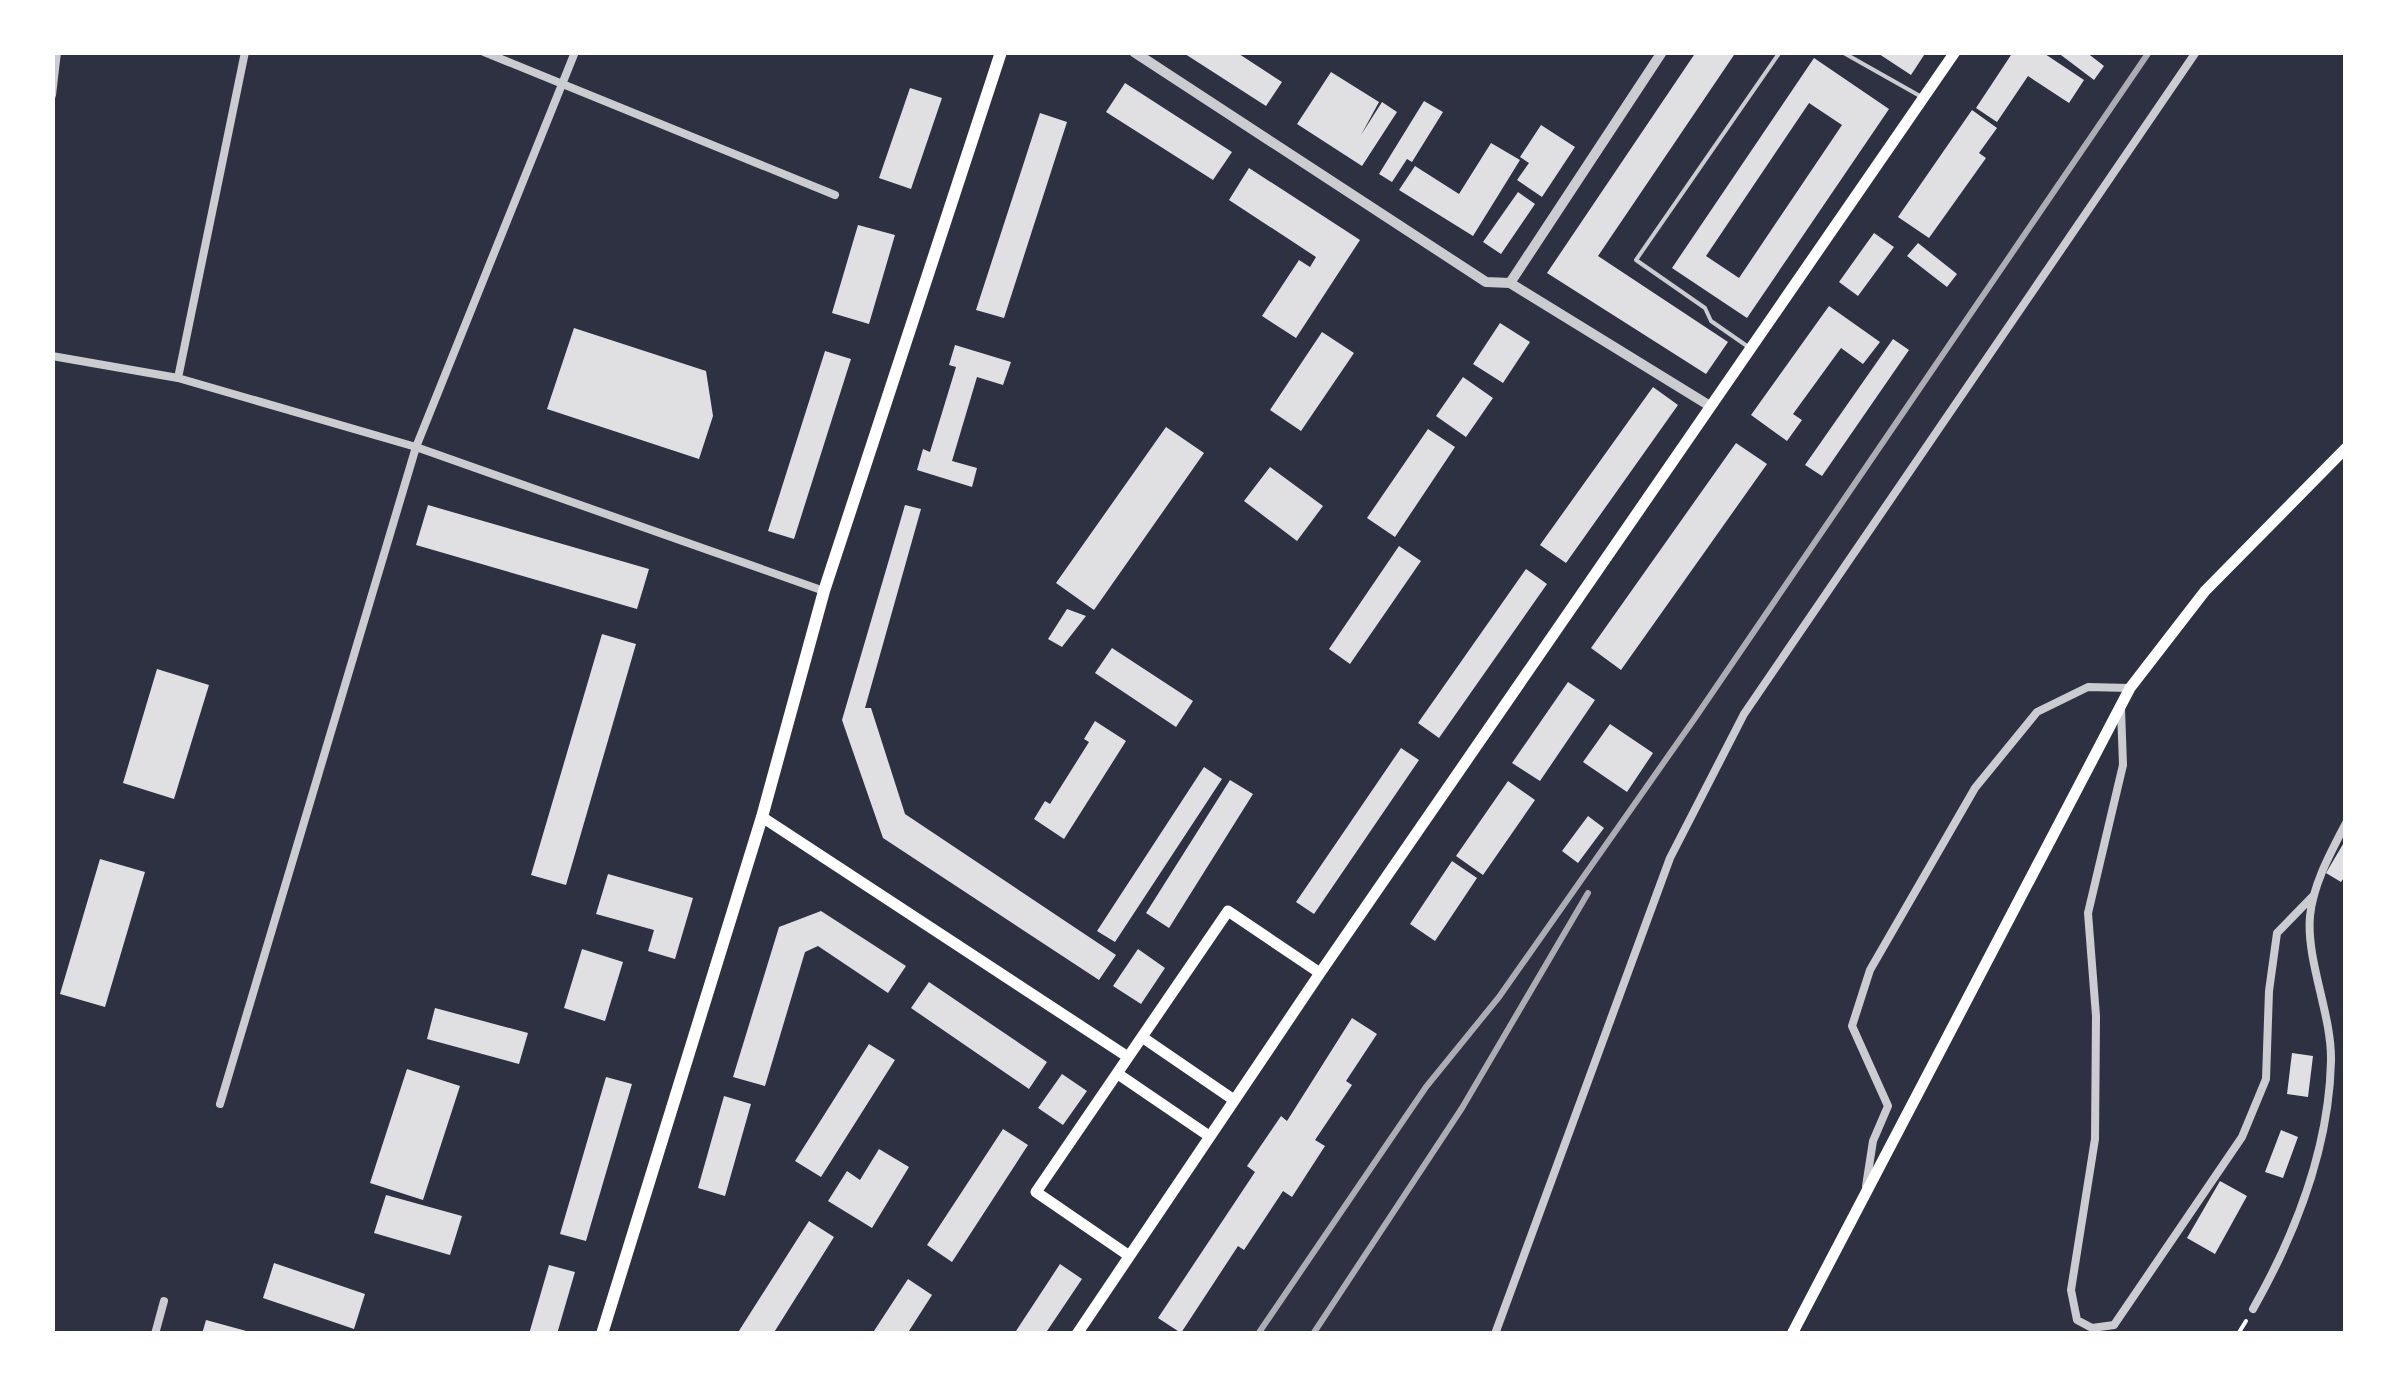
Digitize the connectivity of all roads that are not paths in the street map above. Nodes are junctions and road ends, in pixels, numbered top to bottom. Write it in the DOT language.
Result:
graph roads {
  1 [pos="57,52"];
  2 [pos="245,52"];
  3 [pos="484,52"];
  4 [pos="574,52"];
  5 [pos="1002,52"];
  6 [pos="1134,52"];
  7 [pos="1662,52"];
  8 [pos="1780,52"];
  9 [pos="1842,52"];
  10 [pos="1956,52"];
  11 [pos="2196,52"];
  12 [pos="562,82"];
  13 [pos="52,95"];
  14 [pos="1924,98"];
  15 [pos="834,195"];
  16 [pos="1510,283"];
  17 [pos="1750,348"];
  18 [pos="52,356"];
  19 [pos="178,378"];
  20 [pos="1710,406"];
  21 [pos="416,447"];
  22 [pos="2346,448"];
  23 [pos="824,592"];
  24 [pos="2130,688"];
  25 [pos="2121,705"];
  26 [pos="762,816"];
  27 [pos="2346,823"];
  28 [pos="2314,895"];
  29 [pos="1320,973"];
  30 [pos="1142,1038"];
  31 [pos="1128,1058"];
  32 [pos="1118,1074"];
  33 [pos="1234,1100"];
  34 [pos="220,1104"];
  35 [pos="1209,1136"];
  36 [pos="1865,1196"];
  37 [pos="1128,1255"];
  38 [pos="164,1301"];
  39 [pos="2253,1309"];
  40 [pos="155,1334"];
  41 [pos="602,1334"];
  42 [pos="1078,1334"];
  43 [pos="1495,1334"];
  44 [pos="1792,1334"];
  1 -- 13 [label="street"];
  2 -- 19 [label="street"];
  3 -- 12 [label="street"];
  4 -- 12 [label="street"];
  5 -- 23 [label="main road"];
  6 -- 16 [label="street"];
  7 -- 16 [label="street"];
  8 -- 17 [label="lane"];
  9 -- 14 [label="lane"];
  10 -- 14 [label="main road"];
  11 -- 43 [label="street"];
  12 -- 15 [label="street"];
  12 -- 21 [label="street"];
  14 -- 17 [label="main road"];
  16 -- 20 [label="street"];
  17 -- 20 [label="main road"];
  18 -- 19 [label="street"];
  19 -- 21 [label="street"];
  20 -- 29 [label="main road"];
  21 -- 23 [label="street"];
  21 -- 34 [label="street"];
  22 -- 24 [label="main road"];
  23 -- 26 [label="main road"];
  24 -- 25 [label="main road"];
  24 -- 36 [label="street"];
  25 -- 28 [label="street"];
  25 -- 36 [label="main road"];
  26 -- 31 [label="main road"];
  26 -- 41 [label="main road"];
  27 -- 28 [label="street"];
  28 -- 39 [label="street"];
  29 -- 30 [label="main road"];
  29 -- 33 [label="main road"];
  30 -- 31 [label="main road"];
  30 -- 33 [label="main road"];
  31 -- 32 [label="main road"];
  32 -- 35 [label="main road"];
  32 -- 37 [label="main road"];
  33 -- 35 [label="main road"];
  35 -- 37 [label="main road"];
  36 -- 44 [label="main road"];
  37 -- 42 [label="main road"];
  38 -- 40 [label="street"];
}
